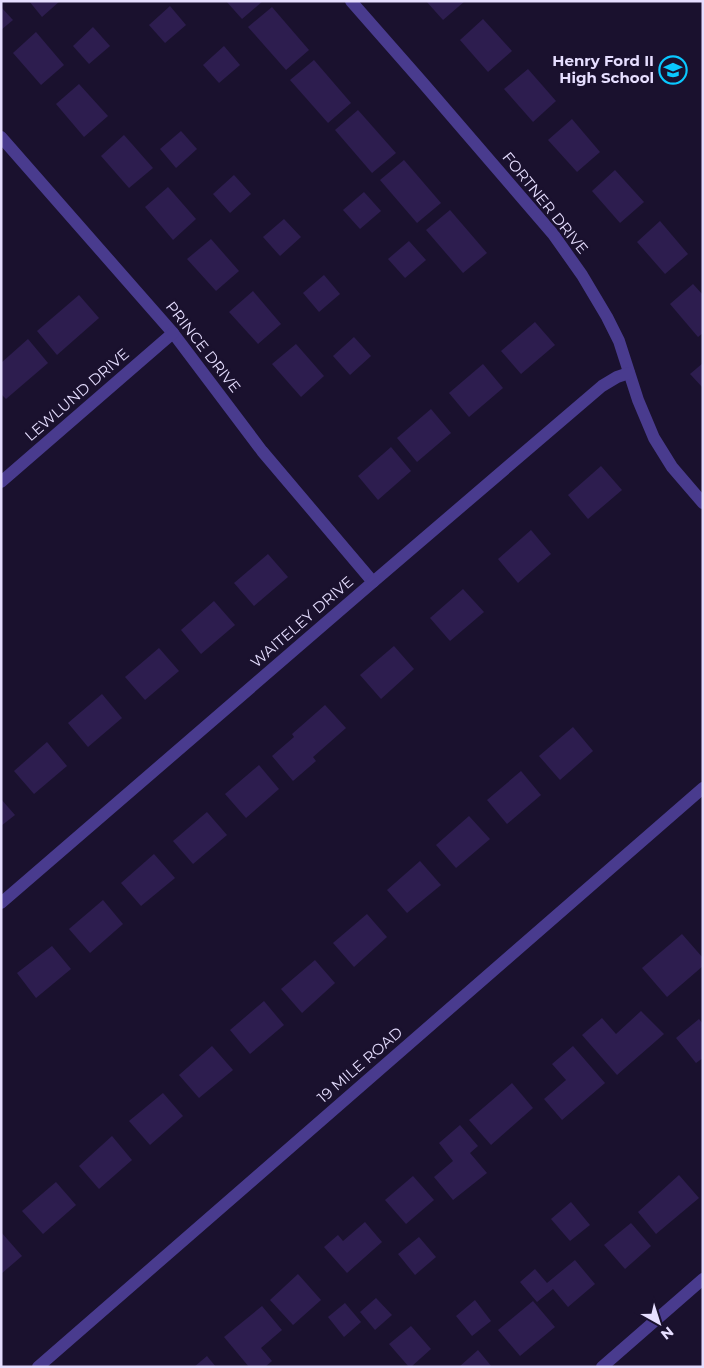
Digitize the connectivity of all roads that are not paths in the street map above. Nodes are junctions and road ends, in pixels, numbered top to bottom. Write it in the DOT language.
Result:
graph roads {
  1 [pos="351,1"];
  2 [pos="1,137"];
  3 [pos="174,333"];
  4 [pos="630,373"];
  5 [pos="1,482"];
  6 [pos="703,503"];
  7 [pos="373,582"];
  8 [pos="703,788"];
  9 [pos="1,903"];
  10 [pos="703,1279"];
  11 [pos="38,1367"];
  12 [pos="602,1367"];
  1 -- 4 [label="street, FORTNER DRIVE"];
  2 -- 3 [label="street, PRINCE DRIVE"];
  3 -- 5 [label="street, LEWLUND DRIVE"];
  3 -- 7 [label="street, PRINCE DRIVE"];
  4 -- 6 [label="street, FORTNER DRIVE"];
  4 -- 7 [label="street, WAITELEY DRIVE"];
  7 -- 9 [label="street, WAITELEY DRIVE"];
  8 -- 11 [label="street, 19 MILE ROAD"];
  10 -- 12 [label="street"];
}
